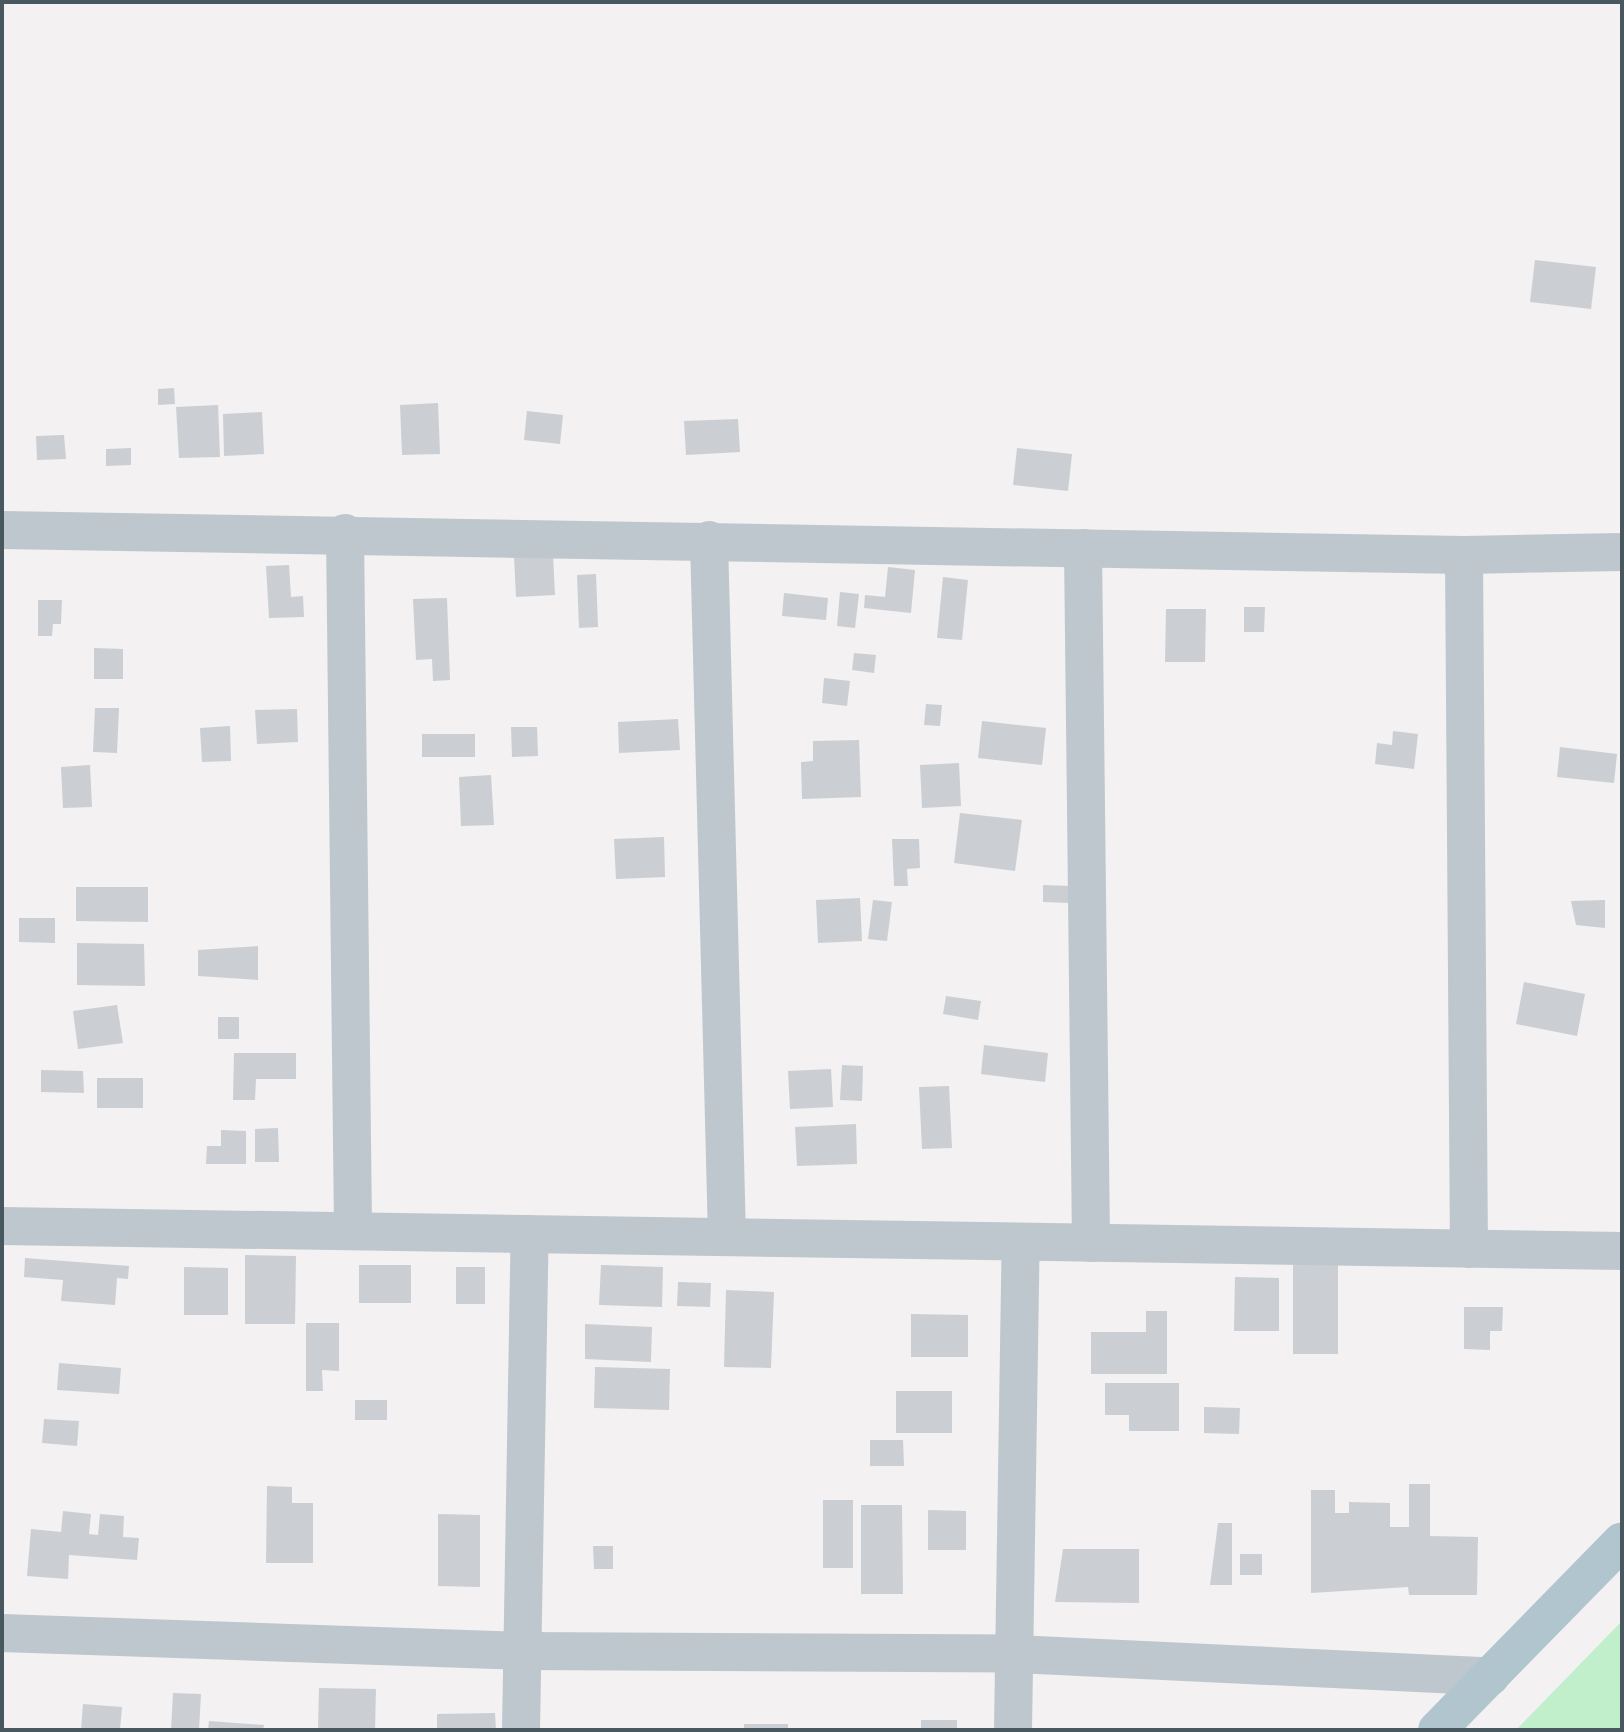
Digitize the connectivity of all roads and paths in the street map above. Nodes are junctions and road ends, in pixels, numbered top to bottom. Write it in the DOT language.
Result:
graph roads {
  1 [pos="2,530"];
  2 [pos="345,533"];
  3 [pos="709,540"];
  4 [pos="1083,548"];
  5 [pos="1622,552"];
  6 [pos="1464,555"];
  7 [pos="2,1226"];
  8 [pos="353,1231"];
  9 [pos="530,1234"];
  10 [pos="727,1237"];
  11 [pos="1020,1242"];
  12 [pos="1091,1243"];
  13 [pos="1469,1249"];
  14 [pos="1622,1251"];
  15 [pos="1622,1541"];
  16 [pos="2,1633"];
  17 [pos="522,1651"];
  18 [pos="1015,1654"];
  19 [pos="1490,1676"];
  20 [pos="520,1730"];
  21 [pos="1013,1730"];
  22 [pos="1437,1730"];
  1 -- 2 [label="street"];
  2 -- 3 [label="street"];
  2 -- 8 [label="street"];
  3 -- 4 [label="street"];
  3 -- 10 [label="street"];
  4 -- 6 [label="street"];
  4 -- 12 [label="street"];
  5 -- 6 [label="street"];
  6 -- 13 [label="street"];
  7 -- 8 [label="street"];
  8 -- 9 [label="street"];
  9 -- 10 [label="street"];
  9 -- 17 [label="street"];
  10 -- 11 [label="street"];
  11 -- 12 [label="street"];
  11 -- 18 [label="street"];
  12 -- 13 [label="street"];
  13 -- 14 [label="street"];
  15 -- 19 [label="main road"];
  16 -- 17 [label="street"];
  17 -- 18 [label="street"];
  17 -- 20 [label="street"];
  18 -- 19 [label="street"];
  18 -- 21 [label="street"];
  19 -- 22 [label="main road"];
}
